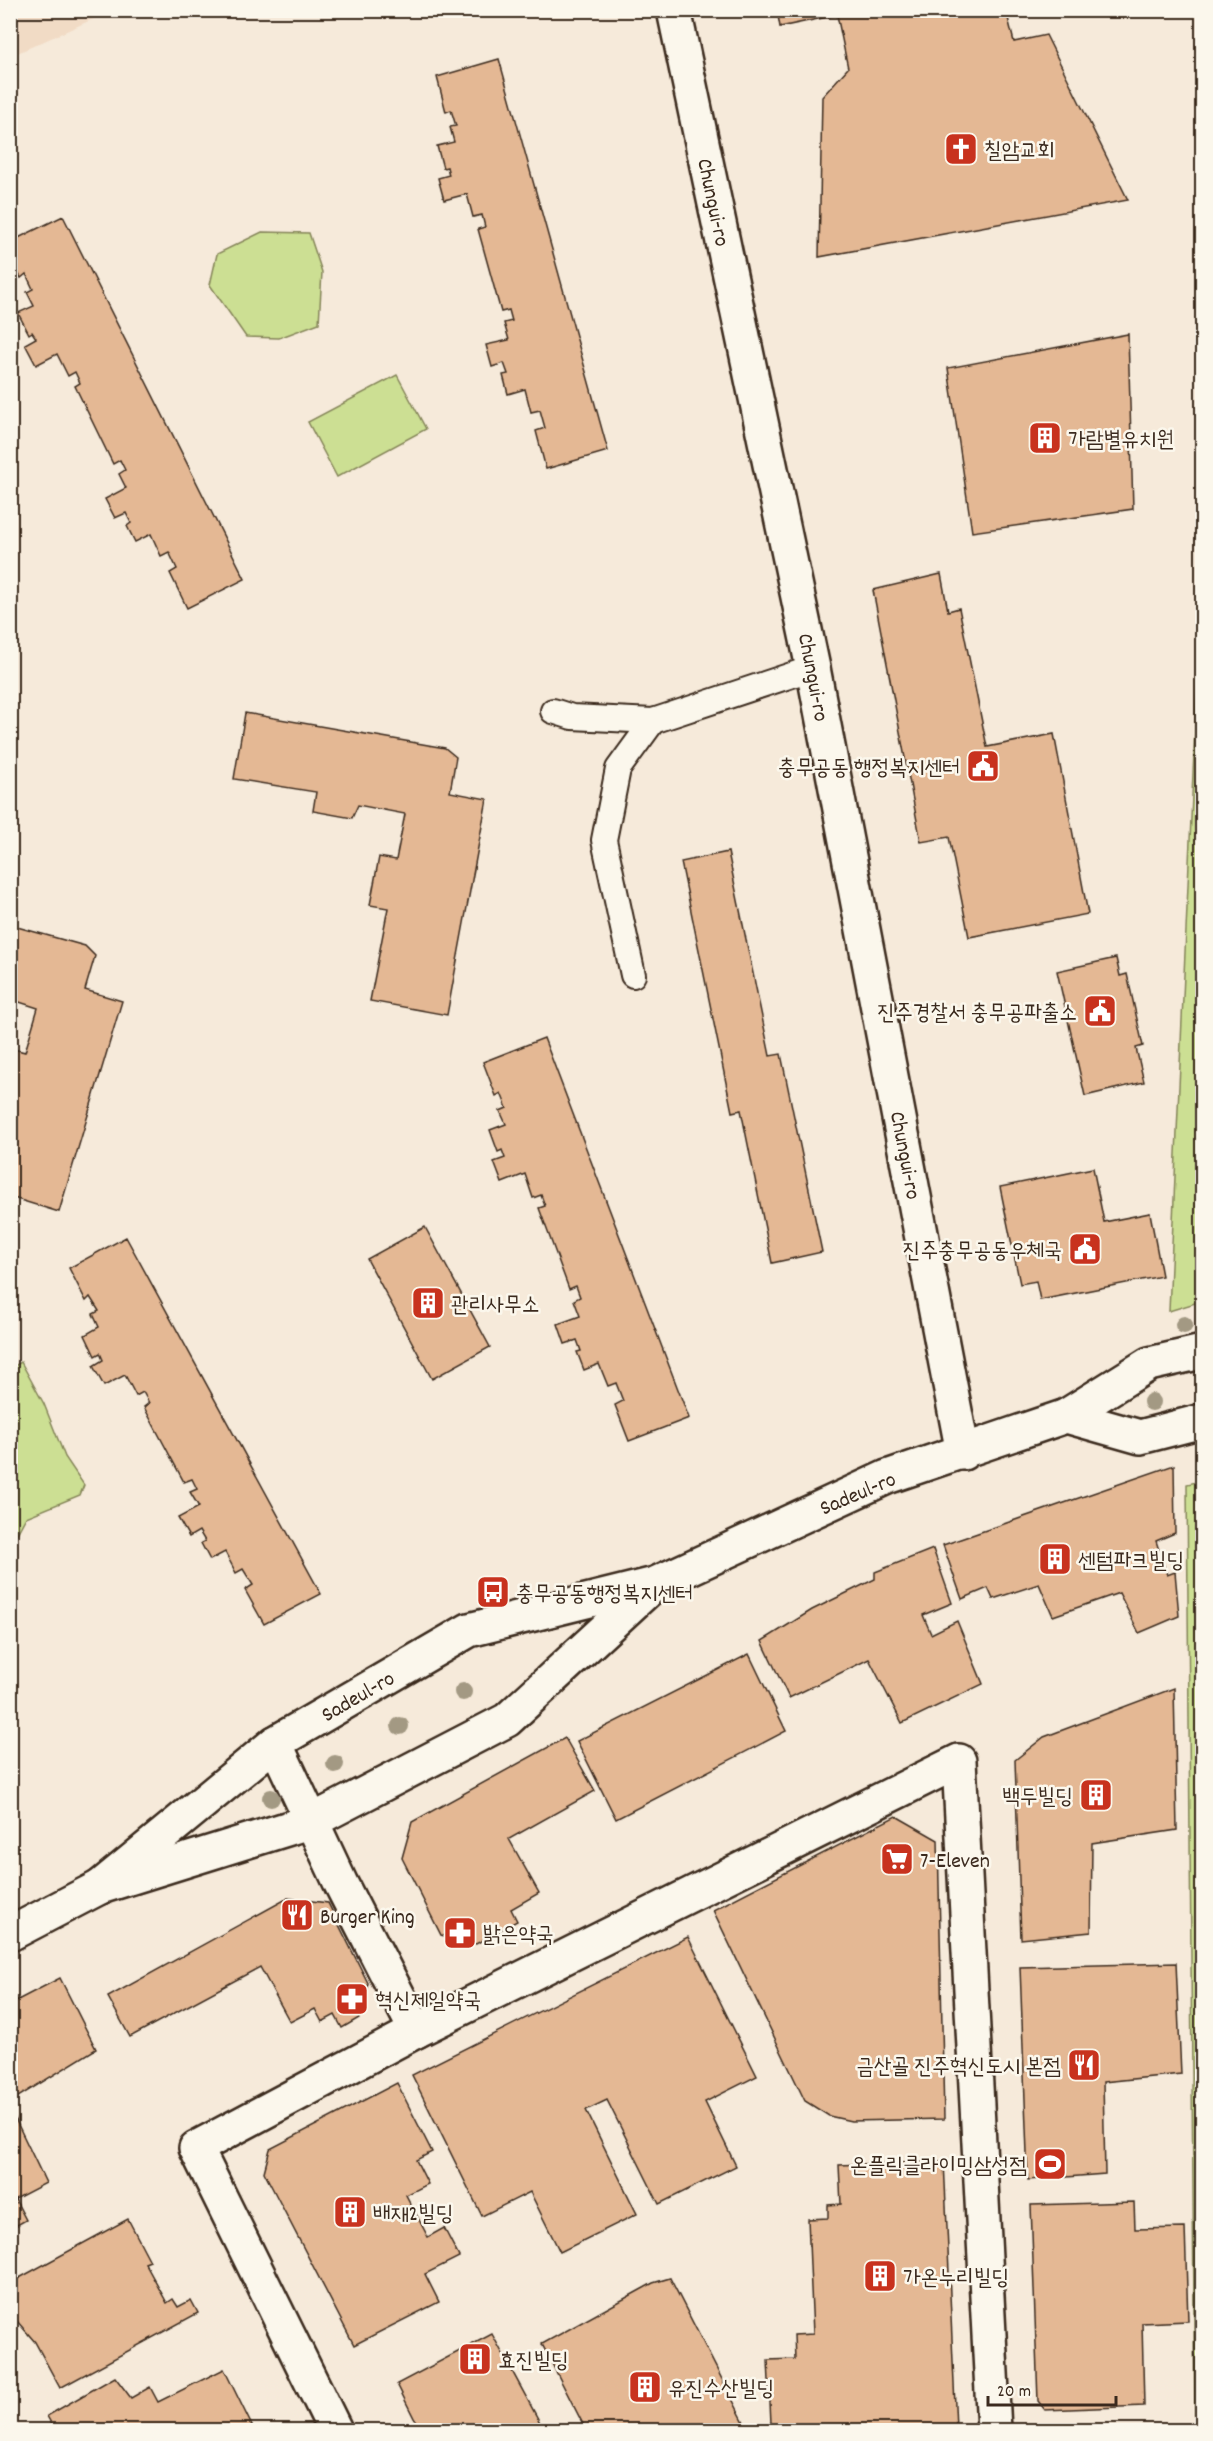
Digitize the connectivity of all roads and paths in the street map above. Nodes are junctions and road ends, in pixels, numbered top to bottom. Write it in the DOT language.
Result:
graph roads {
  1 [pos="674,10"];
  2 [pos="813,668"];
  3 [pos="553,711"];
  4 [pos="653,721"];
  5 [pos="633,975"];
  6 [pos="1203,1352"];
  7 [pos="1066,1416"];
  8 [pos="1203,1421"];
  9 [pos="963,1453"];
  10 [pos="655,1584"];
  11 [pos="275,1743"];
  12 [pos="312,1821"];
  13 [pos="100,1887"];
  14 [pos="10,1934"];
  15 [pos="416,2031"];
  16 [pos="335,2430"];
  17 [pos="994,2430"];
  1 -- 2 [label="street, Chungui-ro"];
  2 -- 4 [label="lane"];
  2 -- 9 [label="street, Chungui-ro"];
  3 -- 4 [label="lane"];
  4 -- 5 [label="lane"];
  6 -- 7 [label="street, Sadeul-ro"];
  7 -- 8 [label="street"];
  7 -- 9 [label="street, Sadeul-ro"];
  9 -- 10 [label="street, Sadeul-ro"];
  10 -- 11 [label="street, Sadeul-ro"];
  10 -- 12 [label="street, Sadeul-ro"];
  11 -- 12 [label="street"];
  11 -- 13 [label="street, Sadeul-ro"];
  12 -- 13 [label="street, Sadeul-ro"];
  12 -- 15 [label="street"];
  13 -- 14 [label="street, Sadeul-ro"];
  15 -- 16 [label="street"];
  15 -- 17 [label="street"];
}
